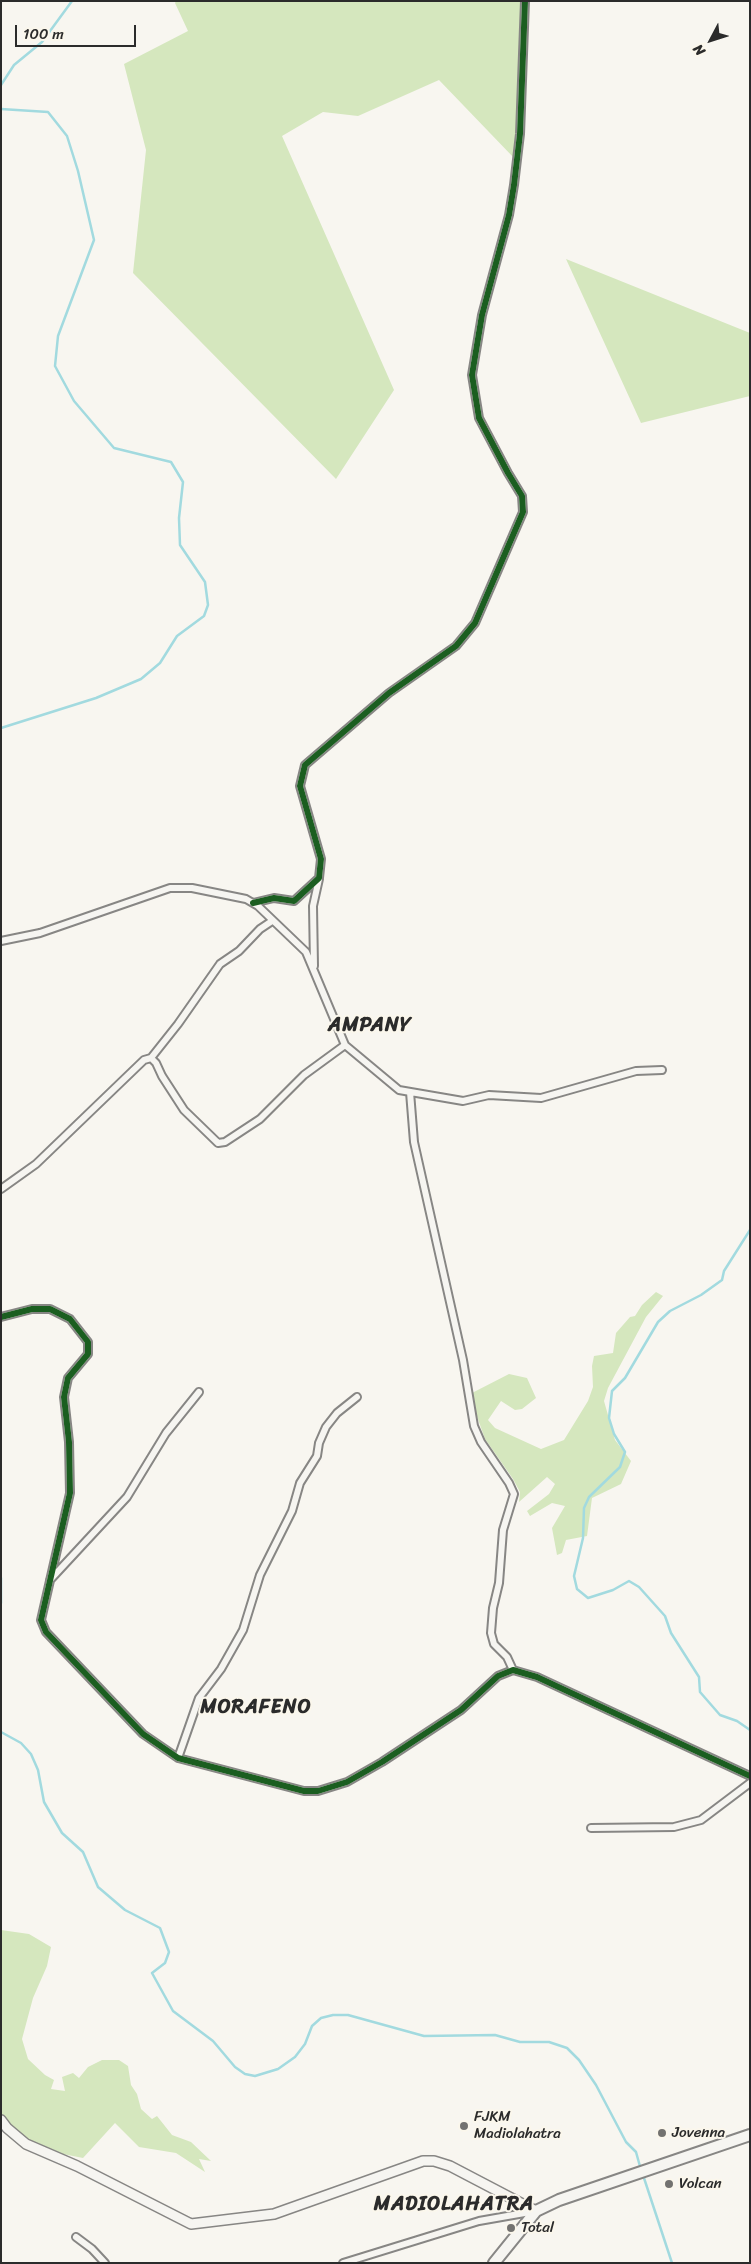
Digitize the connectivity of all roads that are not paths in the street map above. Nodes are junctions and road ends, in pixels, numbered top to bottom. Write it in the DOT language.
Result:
graph roads {
  1 [pos="525,1"];
  2 [pos="319,878"];
  3 [pos="254,903"];
  4 [pos="272,921"];
  5 [pos="1,941"];
  6 [pos="314,968"];
  7 [pos="345,1045"];
  8 [pos="151,1058"];
  9 [pos="662,1070"];
  10 [pos="410,1092"];
  11 [pos="1,1189"];
  12 [pos="1,1318"];
  13 [pos="199,1392"];
  14 [pos="357,1397"];
  15 [pos="48,1581"];
  16 [pos="513,1670"];
  17 [pos="178,1758"];
  18 [pos="750,1776"];
  19 [pos="750,1783"];
  20 [pos="591,1828"];
  21 [pos="1,2120"];
  22 [pos="750,2135"];
  23 [pos="536,2211"];
  24 [pos="76,2237"];
  25 [pos="105,2263"];
  26 [pos="343,2263"];
  27 [pos="494,2263"];
  1 -- 2 [label="street"];
  2 -- 3 [label="street"];
  2 -- 6 [label="street"];
  3 -- 4 [label="street"];
  3 -- 5 [label="street"];
  4 -- 6 [label="street"];
  4 -- 8 [label="street"];
  6 -- 7 [label="street"];
  7 -- 8 [label="street"];
  7 -- 10 [label="street"];
  8 -- 11 [label="street"];
  9 -- 10 [label="street"];
  10 -- 16 [label="street"];
  12 -- 15 [label="street"];
  13 -- 15 [label="street"];
  14 -- 17 [label="street"];
  15 -- 17 [label="street"];
  16 -- 17 [label="street"];
  16 -- 18 [label="street"];
  19 -- 20 [label="street"];
  21 -- 23 [label="street"];
  22 -- 23 [label="main road"];
  23 -- 26 [label="street"];
  23 -- 27 [label="main road"];
  24 -- 25 [label="street"];
}
